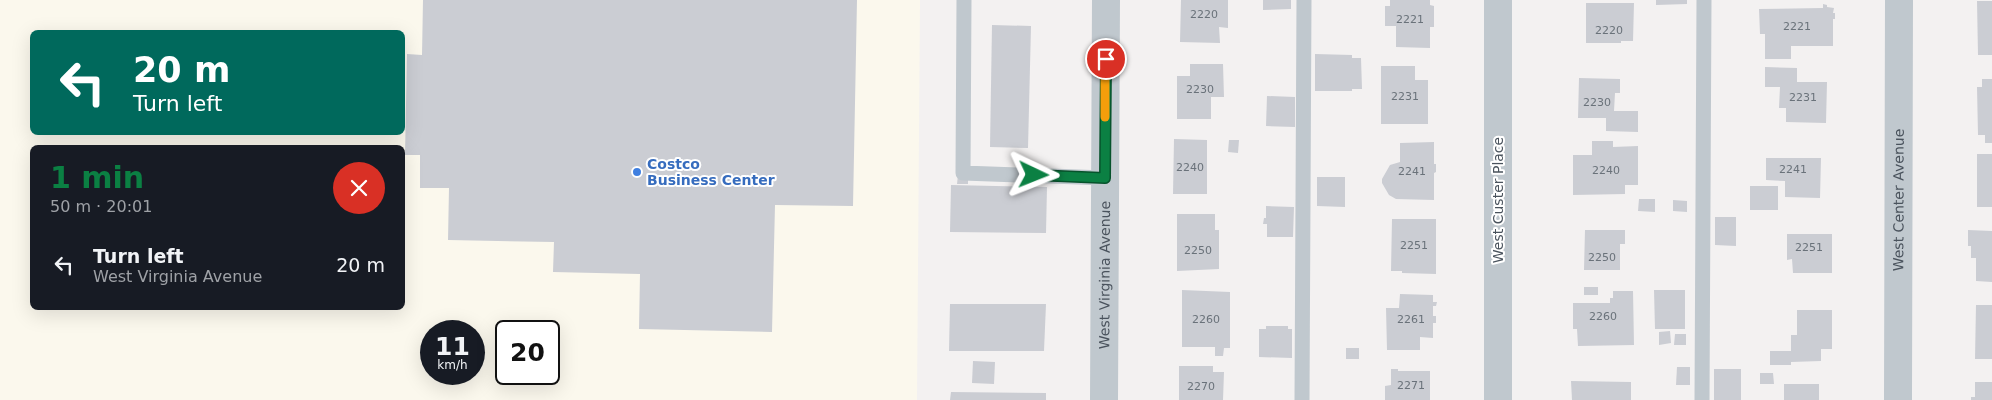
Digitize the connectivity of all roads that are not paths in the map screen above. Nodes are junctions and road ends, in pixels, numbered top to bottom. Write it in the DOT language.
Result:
graph roads {
  1 [pos="964,0"];
  2 [pos="1106,0"];
  3 [pos="1304,0"];
  4 [pos="1498,0"];
  5 [pos="1704,0"];
  6 [pos="1899,0"];
  7 [pos="1105,178"];
  8 [pos="1104,400"];
  9 [pos="1302,400"];
  10 [pos="1498,400"];
  11 [pos="1702,400"];
  12 [pos="1898,400"];
  1 -- 7 [label="lane"];
  2 -- 7 [label="street, West Virginia Avenue"];
  3 -- 9 [label="lane"];
  4 -- 10 [label="street, West Custer Place"];
  5 -- 11 [label="lane"];
  6 -- 12 [label="street, West Center Avenue"];
  7 -- 8 [label="street, West Virginia Avenue"];
}
